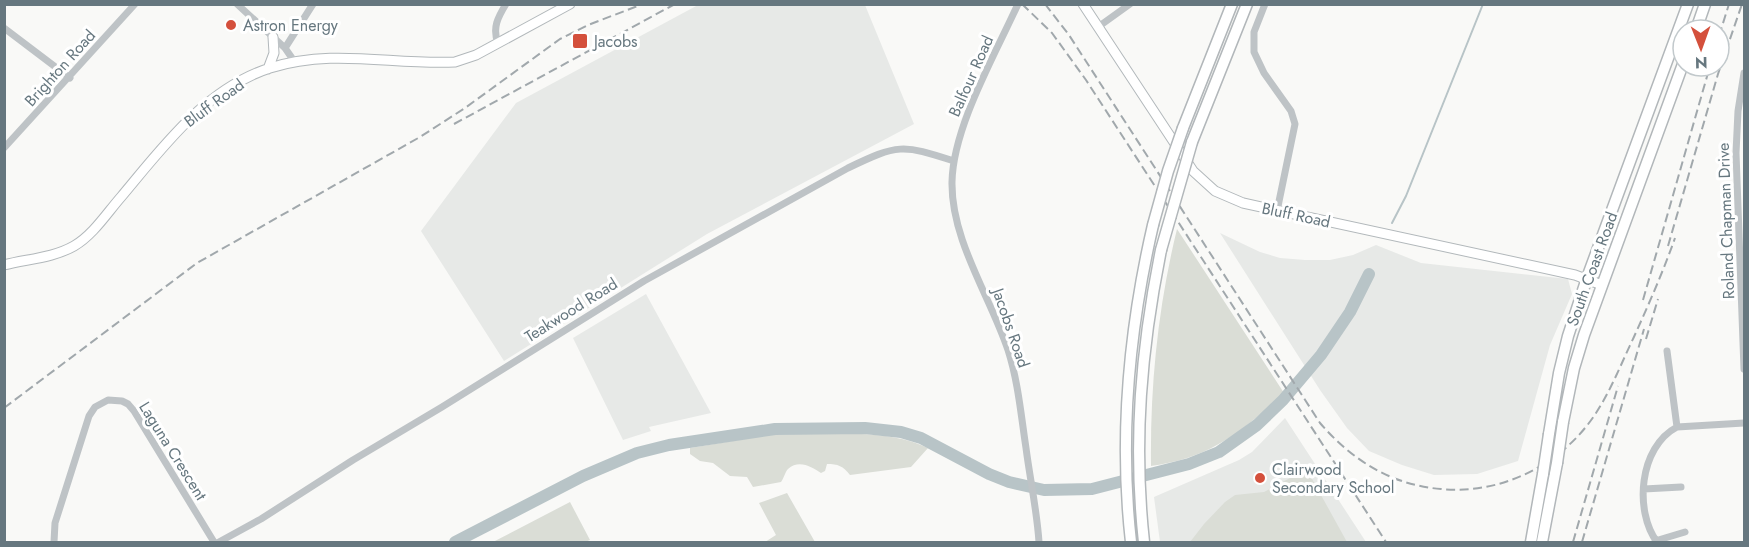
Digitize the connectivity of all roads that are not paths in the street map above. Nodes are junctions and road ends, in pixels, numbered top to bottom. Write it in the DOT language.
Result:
graph roads {
  1 [pos="135,4"];
  2 [pos="237,4"];
  3 [pos="313,4"];
  4 [pos="506,4"];
  5 [pos="570,4"];
  6 [pos="1018,4"];
  7 [pos="1083,4"];
  8 [pos="1130,4"];
  9 [pos="1232,4"];
  10 [pos="1247,4"];
  11 [pos="1264,4"];
  12 [pos="1688,4"];
  13 [pos="1098,27"];
  14 [pos="4,28"];
  15 [pos="273,37"];
  16 [pos="498,43"];
  17 [pos="285,48"];
  18 [pos="294,61"];
  19 [pos="268,69"];
  20 [pos="1744,73"];
  21 [pos="70,78"];
  22 [pos="1678,78"];
  23 [pos="4,148"];
  24 [pos="954,161"];
  25 [pos="1741,179"];
  26 [pos="1277,211"];
  27 [pos="1742,236"];
  28 [pos="4,265"];
  29 [pos="1587,278"];
  30 [pos="1602,285"];
  31 [pos="1667,351"];
  32 [pos="1744,369"];
  33 [pos="1744,423"];
  34 [pos="1677,427"];
  35 [pos="1681,487"];
  36 [pos="1644,489"];
  37 [pos="1685,532"];
  38 [pos="1656,542"];
  39 [pos="54,543"];
  40 [pos="214,543"];
  41 [pos="219,543"];
  42 [pos="1040,543"];
  43 [pos="1131,543"];
  44 [pos="1144,543"];
  45 [pos="1532,543"];
  46 [pos="1542,543"];
  1 -- 21 [label="street, Brighton Road"];
  2 -- 15 [label="street"];
  3 -- 17 [label="street"];
  4 -- 16 [label="street"];
  5 -- 16 [label="main road, Bluff Road"];
  6 -- 24 [label="street, Balfour Road"];
  7 -- 13 [label="main road, Bluff Road"];
  8 -- 13 [label="street"];
  9 -- 43 [label="highway, bridge"];
  10 -- 44 [label="highway, bridge"];
  11 -- 26 [label="street"];
  12 -- 29 [label="highway, South Coast Road"];
  13 -- 26 [label="main road, Bluff Road"];
  14 -- 21 [label="street"];
  15 -- 17 [label="street"];
  15 -- 19 [label="main road"];
  16 -- 18 [label="main road, Bluff Road"];
  17 -- 18 [label="street"];
  18 -- 19 [label="main road, Bluff Road"];
  19 -- 28 [label="main road, Bluff Road"];
  20 -- 25 [label="street, Roland Chapman Drive"];
  21 -- 23 [label="street, Brighton Road"];
  22 -- 30 [label="highway, South Coast Road"];
  24 -- 41 [label="street, Teakwood Road"];
  24 -- 42 [label="street, Jacobs Road"];
  25 -- 27 [label="street, Roland Chapman Drive"];
  26 -- 29 [label="main road, Bluff Road"];
  27 -- 32 [label="street, Roland Chapman Drive"];
  29 -- 30 [label="main road, Bluff Road"];
  29 -- 45 [label="highway, South Coast Road, bridge"];
  30 -- 46 [label="highway, South Coast Road, bridge"];
  31 -- 34 [label="street"];
  33 -- 34 [label="street"];
  34 -- 36 [label="street"];
  35 -- 36 [label="street"];
  36 -- 38 [label="street"];
  37 -- 38 [label="street"];
  39 -- 40 [label="street, Laguna Crescent"];
}
